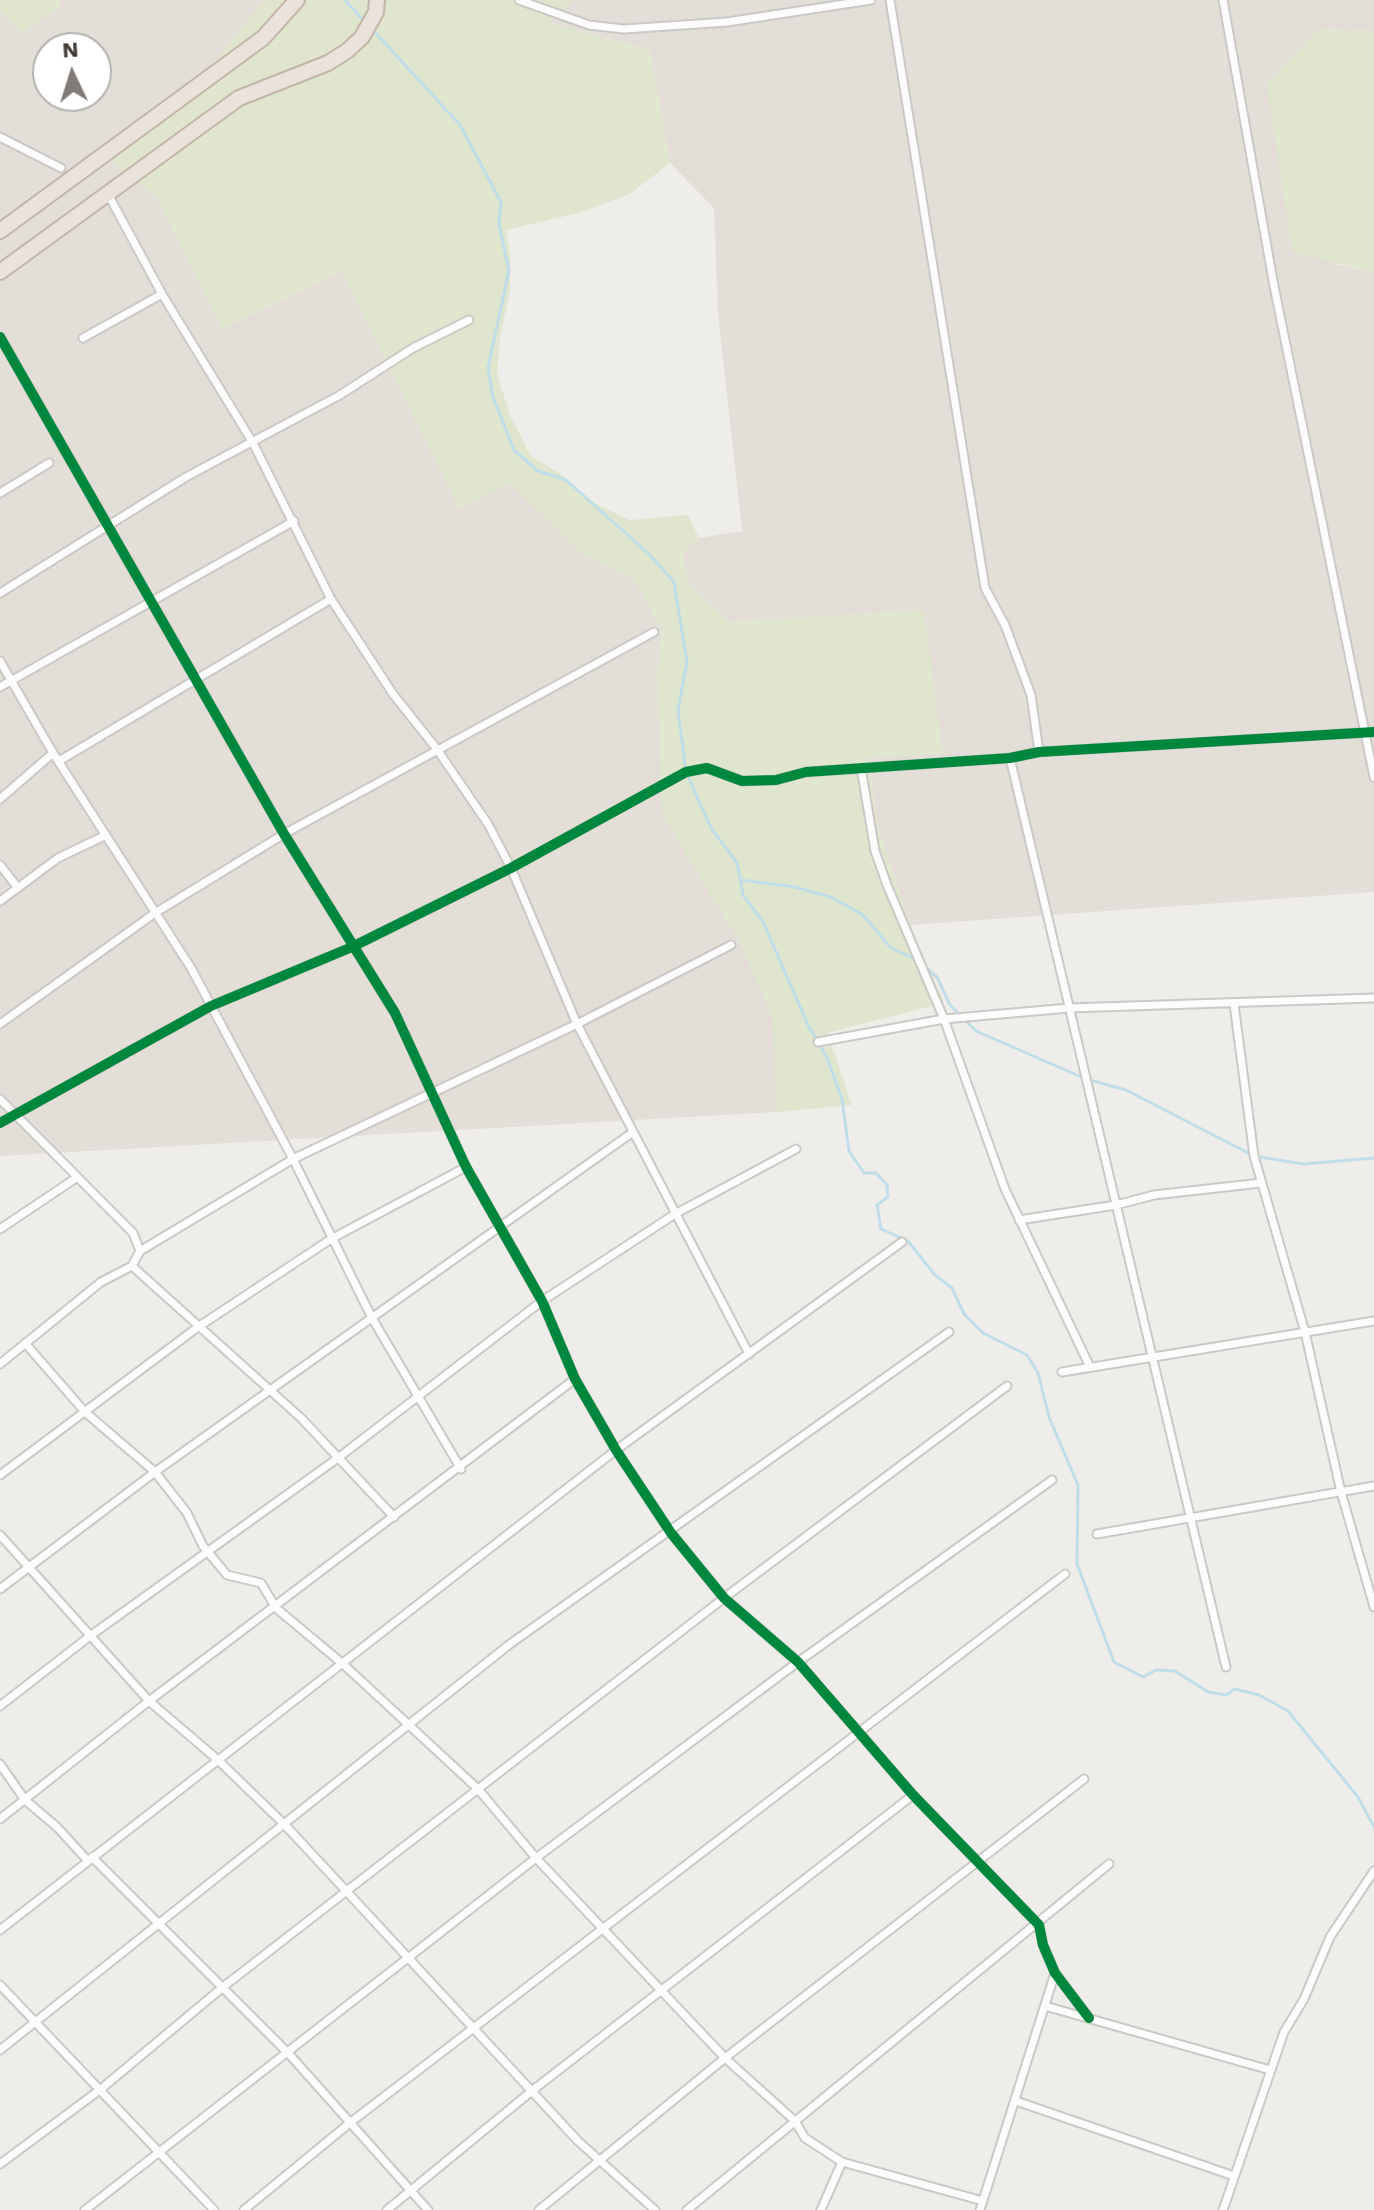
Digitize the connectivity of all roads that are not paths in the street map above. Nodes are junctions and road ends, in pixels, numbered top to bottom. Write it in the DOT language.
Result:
graph roads {
  1 [pos="297,0"];
  2 [pos="519,0"];
  3 [pos="871,0"];
  4 [pos="890,0"];
  5 [pos="1223,0"];
  6 [pos="376,6"];
  7 [pos="0,137"];
  8 [pos="61,168"];
  9 [pos="109,196"];
  10 [pos="0,231"];
  11 [pos="0,272"];
  12 [pos="162,294"];
  13 [pos="469,320"];
  14 [pos="0,337"];
  15 [pos="83,338"];
  16 [pos="253,443"];
  17 [pos="49,463"];
  18 [pos="0,493"];
  19 [pos="294,521"];
  20 [pos="106,526"];
  21 [pos="0,593"];
  22 [pos="331,599"];
  23 [pos="151,605"];
  24 [pos="654,632"];
  25 [pos="0,661"];
  26 [pos="11,679"];
  27 [pos="195,680"];
  28 [pos="0,687"];
  29 [pos="1374,732"];
  30 [pos="1364,733"];
  31 [pos="436,748"];
  32 [pos="1039,752"];
  33 [pos="53,753"];
  34 [pos="1010,758"];
  35 [pos="59,761"];
  36 [pos="861,768"];
  37 [pos="1374,777"];
  38 [pos="0,799"];
  39 [pos="284,834"];
  40 [pos="106,835"];
  41 [pos="0,865"];
  42 [pos="511,868"];
  43 [pos="18,888"];
  44 [pos="0,901"];
  45 [pos="155,913"];
  46 [pos="731,945"];
  47 [pos="352,947"];
  48 [pos="1374,998"];
  49 [pos="1234,1004"];
  50 [pos="211,1006"];
  51 [pos="1069,1008"];
  52 [pos="944,1019"];
  53 [pos="0,1024"];
  54 [pos="577,1024"];
  55 [pos="818,1042"];
  56 [pos="432,1090"];
  57 [pos="0,1099"];
  58 [pos="14,1113"];
  59 [pos="0,1115"];
  60 [pos="0,1123"];
  61 [pos="633,1132"];
  62 [pos="796,1149"];
  63 [pos="293,1159"];
  64 [pos="466,1167"];
  65 [pos="76,1178"];
  66 [pos="1261,1183"];
  67 [pos="1116,1205"];
  68 [pos="675,1214"];
  69 [pos="1019,1220"];
  70 [pos="0,1229"];
  71 [pos="498,1229"];
  72 [pos="331,1239"];
  73 [pos="902,1242"];
  74 [pos="140,1251"];
  75 [pos="132,1266"];
  76 [pos="542,1301"];
  77 [pos="372,1318"];
  78 [pos="1374,1321"];
  79 [pos="198,1327"];
  80 [pos="949,1332"];
  81 [pos="1305,1332"];
  82 [pos="25,1343"];
  83 [pos="749,1354"];
  84 [pos="1152,1357"];
  85 [pos="0,1364"];
  86 [pos="1090,1367"];
  87 [pos="1062,1372"];
  88 [pos="575,1379"];
  89 [pos="1007,1386"];
  90 [pos="268,1391"];
  91 [pos="418,1395"];
  92 [pos="85,1412"];
  93 [pos="616,1450"];
  94 [pos="338,1458"];
  95 [pos="461,1469"];
  96 [pos="155,1472"];
  97 [pos="0,1475"];
  98 [pos="1052,1480"];
  99 [pos="1374,1486"];
  100 [pos="1341,1492"];
  101 [pos="394,1517"];
  102 [pos="1191,1519"];
  103 [pos="671,1533"];
  104 [pos="1097,1534"];
  105 [pos="0,1535"];
  106 [pos="207,1552"];
  107 [pos="30,1566"];
  108 [pos="1065,1574"];
  109 [pos="0,1589"];
  110 [pos="724,1598"];
  111 [pos="1374,1607"];
  112 [pos="276,1608"];
  113 [pos="90,1636"];
  114 [pos="798,1662"];
  115 [pos="343,1664"];
  116 [pos="1226,1667"];
  117 [pos="149,1701"];
  118 [pos="0,1706"];
  119 [pos="408,1726"];
  120 [pos="857,1731"];
  121 [pos="218,1760"];
  122 [pos="0,1764"];
  123 [pos="1084,1779"];
  124 [pos="478,1789"];
  125 [pos="913,1795"];
  126 [pos="25,1800"];
  127 [pos="0,1819"];
  128 [pos="285,1825"];
  129 [pos="536,1858"];
  130 [pos="90,1859"];
  131 [pos="977,1861"];
  132 [pos="1109,1864"];
  133 [pos="1374,1871"];
  134 [pos="347,1890"];
  135 [pos="159,1923"];
  136 [pos="1039,1925"];
  137 [pos="603,1927"];
  138 [pos="0,1930"];
  139 [pos="407,1957"];
  140 [pos="1055,1973"];
  141 [pos="0,1985"];
  142 [pos="223,1987"];
  143 [pos="663,1990"];
  144 [pos="1045,2006"];
  145 [pos="1089,2018"];
  146 [pos="35,2022"];
  147 [pos="475,2026"];
  148 [pos="0,2050"];
  149 [pos="289,2054"];
  150 [pos="725,2058"];
  151 [pos="1270,2070"];
  152 [pos="101,2089"];
  153 [pos="533,2090"];
  154 [pos="1016,2101"];
  155 [pos="795,2121"];
  156 [pos="351,2122"];
  157 [pos="158,2154"];
  158 [pos="600,2162"];
  159 [pos="842,2162"];
  160 [pos="0,2164"];
  161 [pos="1234,2176"];
  162 [pos="412,2192"];
  163 [pos="982,2207"];
  164 [pos="85,2210"];
  165 [pos="214,2210"];
  166 [pos="244,2210"];
  167 [pos="387,2210"];
  168 [pos="428,2210"];
  169 [pos="539,2210"];
  170 [pos="655,2210"];
  171 [pos="687,2210"];
  172 [pos="821,2210"];
  173 [pos="1223,2210"];
  1 -- 10 [label="highway"];
  2 -- 3 [label="street"];
  4 -- 32 [label="street"];
  5 -- 30 [label="street"];
  6 -- 9 [label="highway"];
  7 -- 8 [label="street"];
  9 -- 11 [label="highway"];
  9 -- 12 [label="street"];
  12 -- 15 [label="street"];
  12 -- 16 [label="street"];
  13 -- 16 [label="street"];
  14 -- 20 [label="street"];
  16 -- 19 [label="street"];
  16 -- 20 [label="street"];
  17 -- 18 [label="street"];
  19 -- 22 [label="street"];
  19 -- 23 [label="street"];
  20 -- 21 [label="street"];
  20 -- 23 [label="street"];
  22 -- 27 [label="street"];
  22 -- 31 [label="street"];
  23 -- 26 [label="street"];
  23 -- 27 [label="street"];
  24 -- 31 [label="street"];
  25 -- 26 [label="street"];
  26 -- 28 [label="street"];
  26 -- 33 [label="street"];
  27 -- 35 [label="street"];
  27 -- 39 [label="street"];
  29 -- 30 [label="street"];
  30 -- 32 [label="street"];
  30 -- 37 [label="street"];
  31 -- 39 [label="street"];
  31 -- 42 [label="street"];
  32 -- 34 [label="street"];
  33 -- 35 [label="street"];
  33 -- 38 [label="street"];
  34 -- 36 [label="street"];
  34 -- 51 [label="street"];
  35 -- 40 [label="street"];
  36 -- 42 [label="street"];
  36 -- 52 [label="street"];
  39 -- 45 [label="street"];
  39 -- 47 [label="street"];
  40 -- 43 [label="street"];
  40 -- 45 [label="street"];
  41 -- 43 [label="street"];
  42 -- 47 [label="street"];
  42 -- 54 [label="street"];
  43 -- 44 [label="street"];
  45 -- 50 [label="street"];
  45 -- 53 [label="street"];
  46 -- 54 [label="street"];
  47 -- 50 [label="street"];
  47 -- 56 [label="street"];
  48 -- 49 [label="street"];
  49 -- 51 [label="street"];
  49 -- 66 [label="street"];
  50 -- 58 [label="street"];
  50 -- 63 [label="street"];
  51 -- 52 [label="street"];
  51 -- 67 [label="street"];
  52 -- 55 [label="street"];
  52 -- 69 [label="street"];
  54 -- 56 [label="street"];
  54 -- 61 [label="street"];
  56 -- 63 [label="street"];
  56 -- 64 [label="street"];
  57 -- 58 [label="street"];
  58 -- 59 [label="street"];
  58 -- 60 [label="street"];
  58 -- 65 [label="street"];
  61 -- 68 [label="street"];
  61 -- 71 [label="street"];
  62 -- 68 [label="street"];
  63 -- 72 [label="street"];
  63 -- 74 [label="street"];
  64 -- 71 [label="street"];
  64 -- 72 [label="street"];
  65 -- 70 [label="street"];
  65 -- 74 [label="street"];
  66 -- 67 [label="street"];
  66 -- 81 [label="street"];
  67 -- 69 [label="street"];
  67 -- 84 [label="street"];
  68 -- 76 [label="street"];
  68 -- 83 [label="street"];
  69 -- 86 [label="street"];
  71 -- 76 [label="street"];
  71 -- 77 [label="street"];
  72 -- 77 [label="street"];
  72 -- 79 [label="street"];
  73 -- 83 [label="street"];
  74 -- 75 [label="street"];
  75 -- 79 [label="street"];
  75 -- 82 [label="street"];
  76 -- 88 [label="street"];
  76 -- 91 [label="street"];
  77 -- 90 [label="street"];
  77 -- 91 [label="street"];
  78 -- 81 [label="street"];
  79 -- 90 [label="street"];
  79 -- 92 [label="street"];
  80 -- 103 [label="street"];
  81 -- 84 [label="street"];
  81 -- 100 [label="street"];
  82 -- 85 [label="street"];
  82 -- 92 [label="street"];
  83 -- 93 [label="street"];
  84 -- 86 [label="street"];
  84 -- 102 [label="street"];
  86 -- 87 [label="street"];
  88 -- 93 [label="street"];
  88 -- 95 [label="street"];
  89 -- 110 [label="street"];
  90 -- 94 [label="street"];
  90 -- 96 [label="street"];
  91 -- 94 [label="street"];
  91 -- 95 [label="street"];
  92 -- 96 [label="street"];
  92 -- 97 [label="street"];
  93 -- 103 [label="street"];
  93 -- 115 [label="street"];
  94 -- 101 [label="street"];
  94 -- 106 [label="street"];
  95 -- 101 [label="street"];
  96 -- 106 [label="street"];
  96 -- 107 [label="street"];
  98 -- 114 [label="street"];
  99 -- 100 [label="street"];
  100 -- 102 [label="street"];
  100 -- 111 [label="street"];
  101 -- 112 [label="street"];
  102 -- 104 [label="street"];
  102 -- 116 [label="street"];
  103 -- 110 [label="street"];
  103 -- 119 [label="street"];
  105 -- 107 [label="street"];
  106 -- 112 [label="street"];
  106 -- 113 [label="street"];
  107 -- 109 [label="street"];
  107 -- 113 [label="street"];
  108 -- 120 [label="street"];
  110 -- 114 [label="street"];
  110 -- 124 [label="street"];
  112 -- 115 [label="street"];
  112 -- 117 [label="street"];
  113 -- 117 [label="street"];
  113 -- 118 [label="street"];
  114 -- 120 [label="street"];
  114 -- 129 [label="street"];
  115 -- 119 [label="street"];
  115 -- 121 [label="street"];
  117 -- 121 [label="street"];
  117 -- 126 [label="street"];
  119 -- 124 [label="street"];
  119 -- 128 [label="street"];
  120 -- 125 [label="street"];
  120 -- 137 [label="street"];
  121 -- 128 [label="street"];
  121 -- 130 [label="street"];
  122 -- 126 [label="street"];
  123 -- 131 [label="street"];
  124 -- 129 [label="street"];
  124 -- 134 [label="street"];
  125 -- 131 [label="street"];
  125 -- 143 [label="street"];
  126 -- 127 [label="street"];
  126 -- 130 [label="street"];
  128 -- 134 [label="street"];
  128 -- 135 [label="street"];
  129 -- 137 [label="street"];
  129 -- 139 [label="street"];
  130 -- 135 [label="street"];
  130 -- 138 [label="street"];
  131 -- 136 [label="street"];
  131 -- 150 [label="street"];
  132 -- 136 [label="street"];
  133 -- 151 [label="street"];
  134 -- 139 [label="street"];
  134 -- 142 [label="street"];
  135 -- 142 [label="street"];
  135 -- 146 [label="street"];
  136 -- 140 [label="street"];
  136 -- 155 [label="street"];
  137 -- 143 [label="street"];
  137 -- 147 [label="street"];
  139 -- 147 [label="street"];
  139 -- 149 [label="street"];
  140 -- 144 [label="street"];
  140 -- 145 [label="street"];
  141 -- 146 [label="street"];
  142 -- 149 [label="street"];
  142 -- 152 [label="street"];
  143 -- 150 [label="street"];
  143 -- 153 [label="street"];
  144 -- 145 [label="street"];
  144 -- 154 [label="street"];
  145 -- 151 [label="street"];
  146 -- 148 [label="street"];
  146 -- 152 [label="street"];
  147 -- 153 [label="street"];
  147 -- 156 [label="street"];
  149 -- 156 [label="street"];
  149 -- 157 [label="street"];
  150 -- 155 [label="street"];
  150 -- 158 [label="street"];
  151 -- 161 [label="street"];
  152 -- 157 [label="street"];
  152 -- 160 [label="street"];
  153 -- 158 [label="street"];
  153 -- 162 [label="street"];
  154 -- 161 [label="street"];
  154 -- 163 [label="street"];
  155 -- 159 [label="street"];
  155 -- 171 [label="street"];
  156 -- 162 [label="street"];
  156 -- 166 [label="street"];
  157 -- 164 [label="street"];
  157 -- 165 [label="street"];
  158 -- 169 [label="street"];
  158 -- 170 [label="street"];
  159 -- 163 [label="street"];
  159 -- 172 [label="street"];
  161 -- 173 [label="street"];
  162 -- 167 [label="street"];
  162 -- 168 [label="street"];
}
